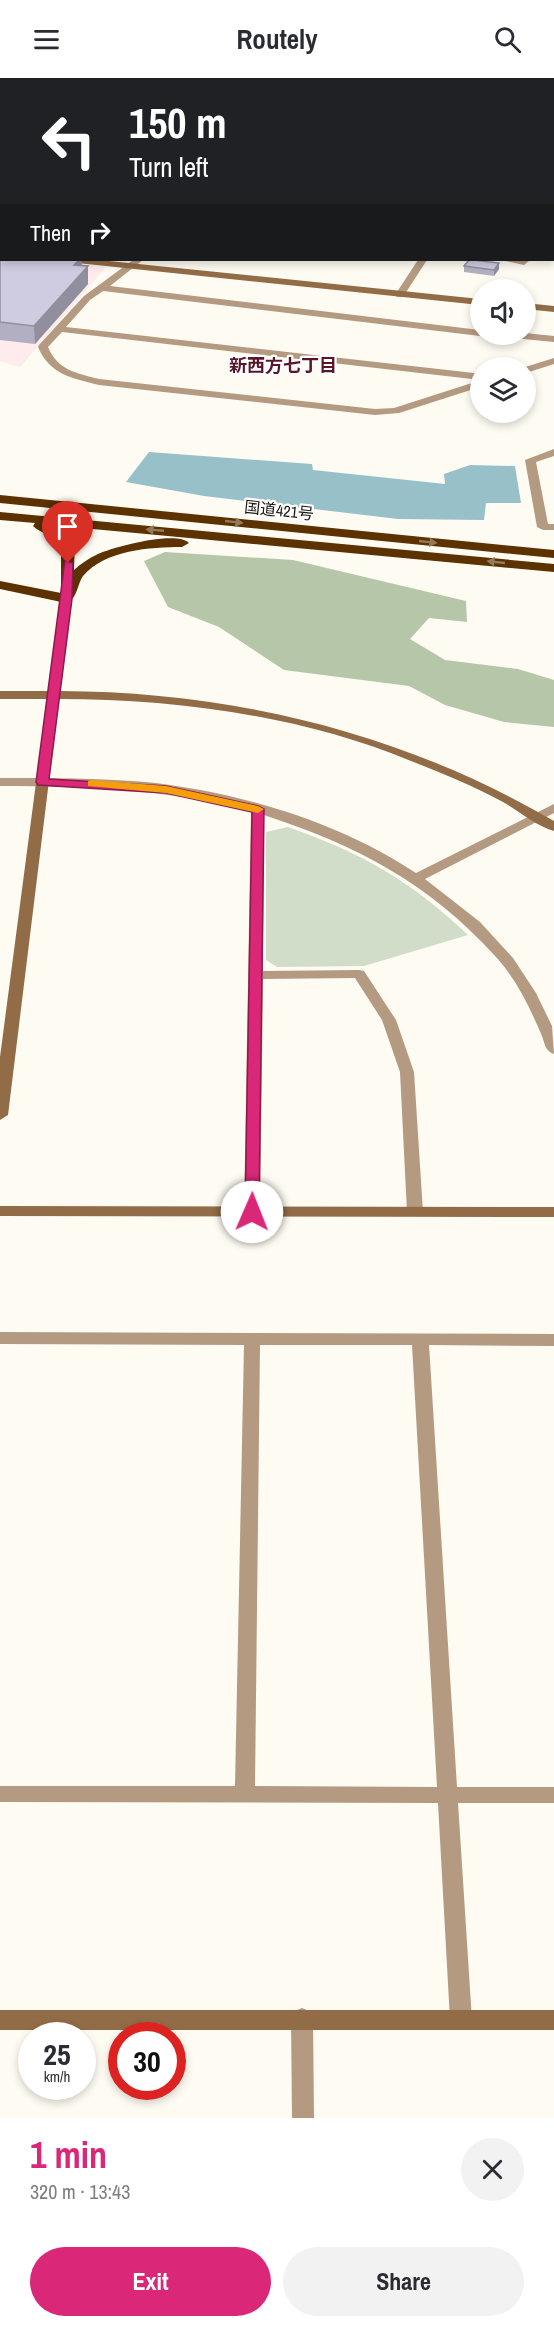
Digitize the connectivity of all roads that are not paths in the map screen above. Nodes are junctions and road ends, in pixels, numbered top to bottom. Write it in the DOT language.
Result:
graph roads {
  1 [pos="96,261"];
  2 [pos="421,261"];
  3 [pos="135,263"];
  4 [pos="101,288"];
  5 [pos="400,295"];
  6 [pos="470,301"];
  7 [pos="536,307"];
  8 [pos="554,309"];
  9 [pos="59,329"];
  10 [pos="470,332"];
  11 [pos="536,337"];
  12 [pos="554,339"];
  13 [pos="554,361"];
  14 [pos="536,367"];
  15 [pos="470,376"];
  16 [pos="470,387"];
  17 [pos="554,452"];
  18 [pos="0,497"];
  19 [pos="2,516"];
  20 [pos="554,527"];
  21 [pos="368,550"];
  22 [pos="554,554"];
  23 [pos="554,568"];
  24 [pos="0,585"];
  25 [pos="66,599"];
  26 [pos="0,695"];
  27 [pos="54,695"];
  28 [pos="0,782"];
  29 [pos="42,782"];
  30 [pos="554,808"];
  31 [pos="258,809"];
  32 [pos="538,816"];
  33 [pos="554,827"];
  34 [pos="416,878"];
  35 [pos="257,975"];
  36 [pos="554,1049"];
  37 [pos="1,1094"];
  38 [pos="0,1115"];
  39 [pos="0,1211"];
  40 [pos="252,1212"];
  41 [pos="415,1212"];
  42 [pos="554,1212"];
  43 [pos="0,1338"];
  44 [pos="252,1339"];
  45 [pos="420,1339"];
  46 [pos="554,1340"];
  47 [pos="245,1793"];
  48 [pos="0,1794"];
  49 [pos="447,1794"];
  50 [pos="554,1795"];
  51 [pos="302,2018"];
  52 [pos="0,2020"];
  53 [pos="460,2020"];
  54 [pos="554,2020"];
  55 [pos="303,2118"];
  1 -- 3 [label="street"];
  2 -- 5 [label="street"];
  3 -- 4 [label="street"];
  3 -- 5 [label="street"];
  4 -- 9 [label="street"];
  4 -- 10 [label="street"];
  5 -- 6 [label="street"];
  7 -- 8 [label="street"];
  9 -- 15 [label="street"];
  9 -- 16 [label="street"];
  11 -- 12 [label="street"];
  13 -- 14 [label="street"];
  17 -- 20 [label="street"];
  18 -- 22 [label="highway, 国道421号, one-way"];
  21 -- 19 [label="highway, 国道421号, one-way"];
  19 -- 25 [label="highway"];
  23 -- 21 [label="highway, 国道421号, one-way"];
  21 -- 25 [label="highway"];
  24 -- 25 [label="highway"];
  25 -- 27 [label="street"];
  26 -- 27 [label="street"];
  27 -- 29 [label="street"];
  27 -- 32 [label="street"];
  28 -- 29 [label="street"];
  29 -- 31 [label="street"];
  29 -- 37 [label="street"];
  30 -- 32 [label="street"];
  31 -- 34 [label="street"];
  31 -- 35 [label="street"];
  32 -- 33 [label="street"];
  32 -- 34 [label="street"];
  34 -- 36 [label="street"];
  35 -- 40 [label="street"];
  35 -- 41 [label="street"];
  37 -- 38 [label="street"];
  39 -- 40 [label="street"];
  40 -- 41 [label="street"];
  41 -- 42 [label="street"];
  43 -- 44 [label="street"];
  44 -- 45 [label="street"];
  44 -- 47 [label="street"];
  45 -- 46 [label="street"];
  45 -- 49 [label="street"];
  47 -- 48 [label="street"];
  47 -- 49 [label="street"];
  49 -- 50 [label="street"];
  49 -- 53 [label="street"];
  51 -- 52 [label="street"];
  51 -- 53 [label="street"];
  51 -- 55 [label="street"];
  53 -- 54 [label="street"];
}
